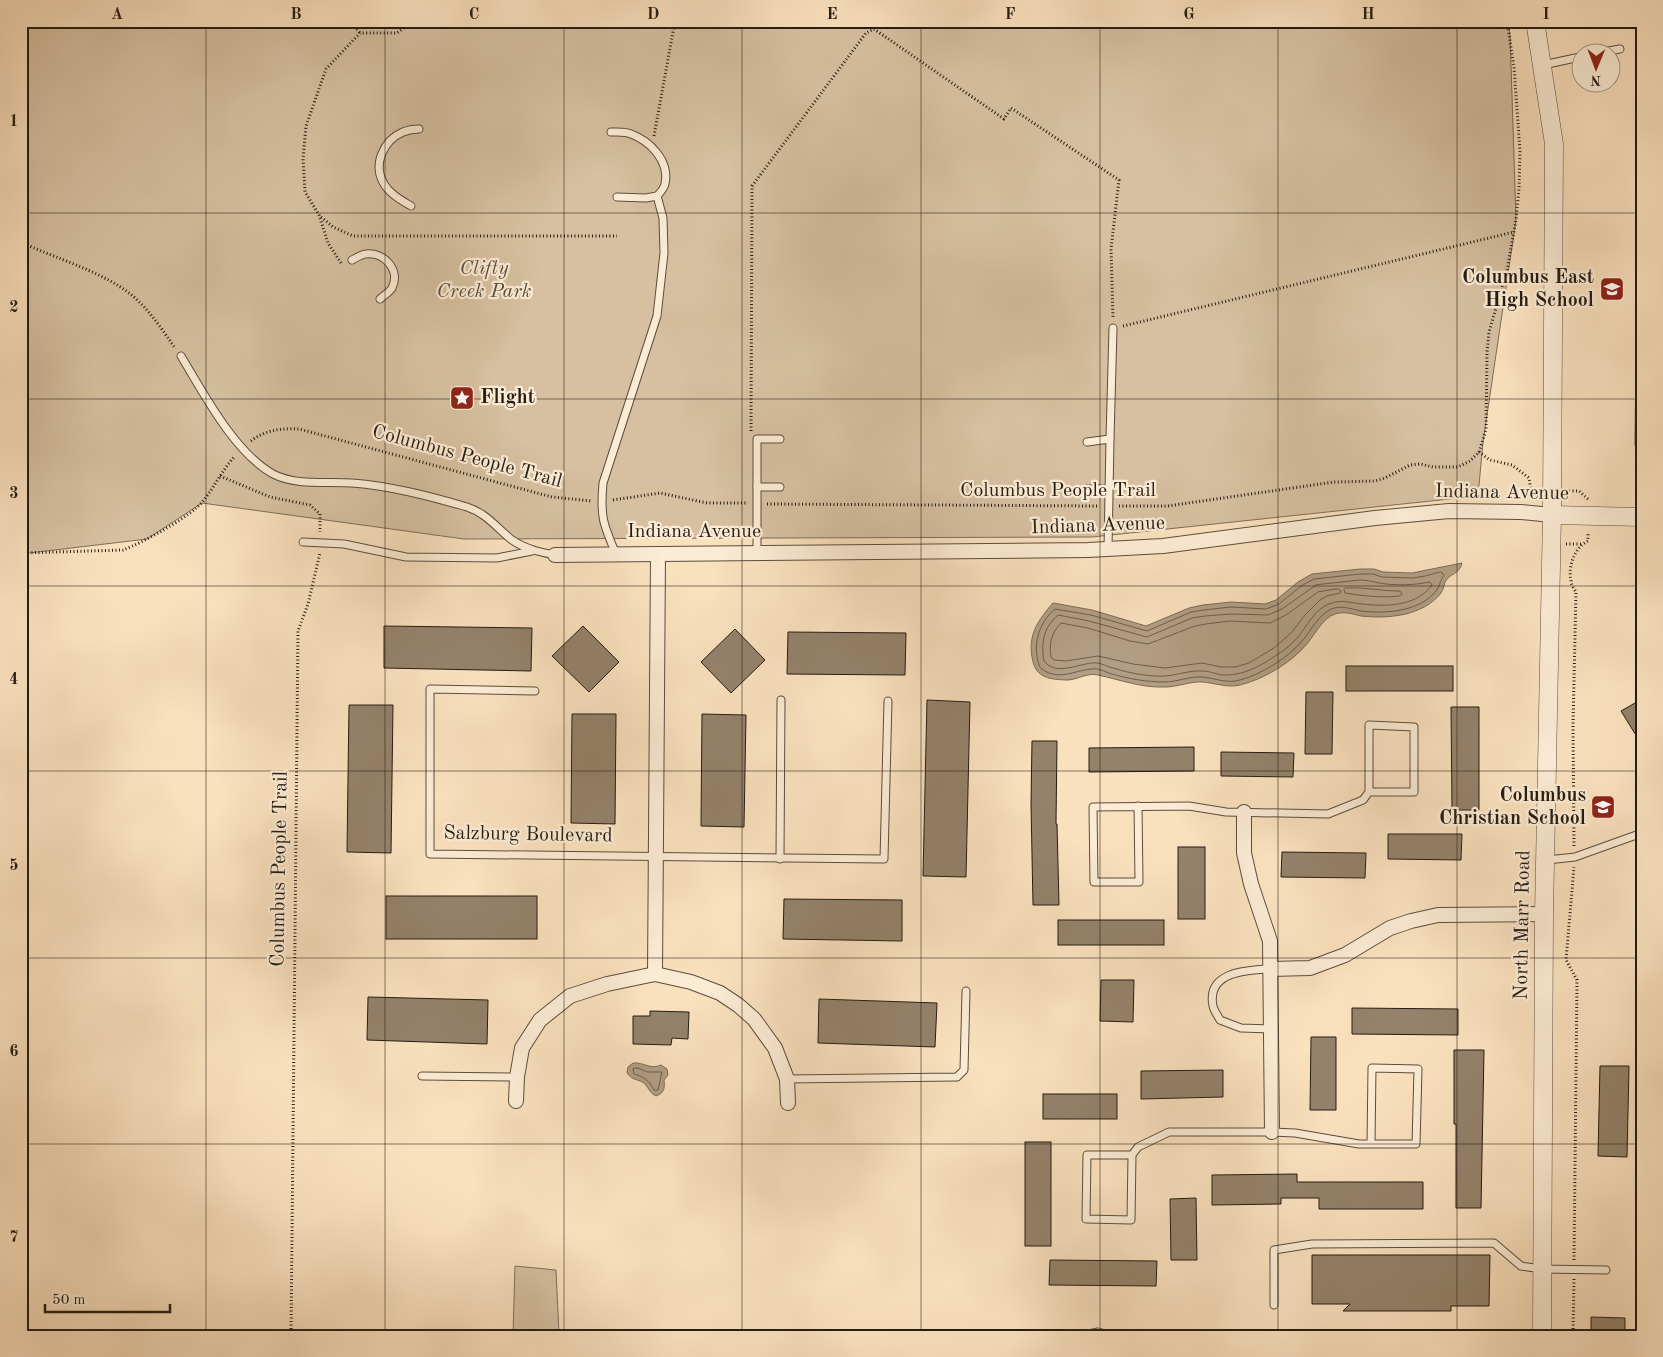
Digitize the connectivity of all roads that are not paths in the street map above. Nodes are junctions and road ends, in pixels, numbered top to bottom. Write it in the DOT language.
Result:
graph roads {
  1 [pos="1536,21"];
  2 [pos="1570,59"];
  3 [pos="1542,65"];
  4 [pos="419,129"];
  5 [pos="612,132"];
  6 [pos="1642,169"];
  7 [pos="657,196"];
  8 [pos="617,197"];
  9 [pos="411,206"];
  10 [pos="1641,217"];
  11 [pos="352,260"];
  12 [pos="380,299"];
  13 [pos="1113,328"];
  14 [pos="181,356"];
  15 [pos="780,439"];
  16 [pos="1110,439"];
  17 [pos="1087,442"];
  18 [pos="1642,461"];
  19 [pos="757,487"];
  20 [pos="780,487"];
  21 [pos="1087,489"];
  22 [pos="1108,489"];
  23 [pos="1552,515"];
  24 [pos="1642,517"];
  25 [pos="303,542"];
  26 [pos="1108,549"];
  27 [pos="532,550"];
  28 [pos="757,553"];
  29 [pos="616,554"];
  30 [pos="658,554"];
  31 [pos="555,555"];
  32 [pos="535,691"];
  33 [pos="781,700"];
  34 [pos="888,701"];
  35 [pos="1369,792"];
  36 [pos="1138,806"];
  37 [pos="1244,812"];
  38 [pos="1642,833"];
  39 [pos="656,856"];
  40 [pos="780,858"];
  41 [pos="1545,860"];
  42 [pos="1544,914"];
  43 [pos="1271,969"];
  44 [pos="655,974"];
  45 [pos="966,991"];
  46 [pos="1271,1029"];
  47 [pos="422,1076"];
  48 [pos="517,1077"];
  49 [pos="786,1079"];
  50 [pos="516,1101"];
  51 [pos="788,1103"];
  52 [pos="1272,1132"];
  53 [pos="1371,1144"];
  54 [pos="1132,1155"];
  55 [pos="1542,1270"];
  56 [pos="1606,1270"];
  57 [pos="1274,1305"];
  58 [pos="1080,1336"];
  59 [pos="1114,1336"];
  60 [pos="1542,1336"];
  1 -- 3 [label="street, North Marr Road"];
  2 -- 3 [label="lane"];
  3 -- 23 [label="street, North Marr Road"];
  4 -- 9 [label="lane"];
  5 -- 7 [label="lane"];
  6 -- 10 [label="lane"];
  7 -- 8 [label="lane"];
  7 -- 29 [label="lane"];
  10 -- 18 [label="lane"];
  11 -- 12 [label="lane"];
  13 -- 16 [label="lane"];
  14 -- 27 [label="lane"];
  15 -- 19 [label="lane"];
  16 -- 17 [label="lane"];
  16 -- 22 [label="lane"];
  19 -- 20 [label="lane"];
  19 -- 28 [label="lane"];
  21 -- 22 [label="lane"];
  22 -- 26 [label="lane"];
  23 -- 24 [label="street, Indiana Avenue"];
  23 -- 26 [label="street, Indiana Avenue"];
  23 -- 41 [label="street, North Marr Road"];
  25 -- 27 [label="lane"];
  26 -- 28 [label="street, Indiana Avenue"];
  27 -- 31 [label="lane"];
  28 -- 30 [label="street, Indiana Avenue"];
  29 -- 30 [label="street, Indiana Avenue"];
  29 -- 31 [label="street, Indiana Avenue"];
  30 -- 39 [label="street"];
  32 -- 39 [label="lane, Salzburg Boulevard"];
  33 -- 40 [label="lane"];
  34 -- 40 [label="lane, Salzburg Boulevard"];
  35 -- 35 [label="lane"];
  35 -- 37 [label="lane"];
  36 -- 36 [label="lane"];
  36 -- 37 [label="lane"];
  37 -- 43 [label="street"];
  38 -- 41 [label="lane"];
  39 -- 40 [label="lane, Salzburg Boulevard"];
  39 -- 44 [label="street"];
  41 -- 42 [label="street, North Marr Road"];
  42 -- 43 [label="street"];
  42 -- 55 [label="street, North Marr Road"];
  43 -- 46 [label="street"];
  43 -- 46 [label="lane"];
  44 -- 48 [label="street"];
  44 -- 49 [label="street"];
  45 -- 49 [label="lane"];
  46 -- 52 [label="street"];
  47 -- 48 [label="lane"];
  48 -- 50 [label="street"];
  49 -- 51 [label="street"];
  52 -- 53 [label="lane"];
  52 -- 54 [label="lane"];
  53 -- 53 [label="lane"];
  54 -- 54 [label="lane"];
  55 -- 56 [label="lane"];
  55 -- 57 [label="lane"];
  55 -- 60 [label="street, North Marr Road"];
  58 -- 59 [label="lane"];
}
